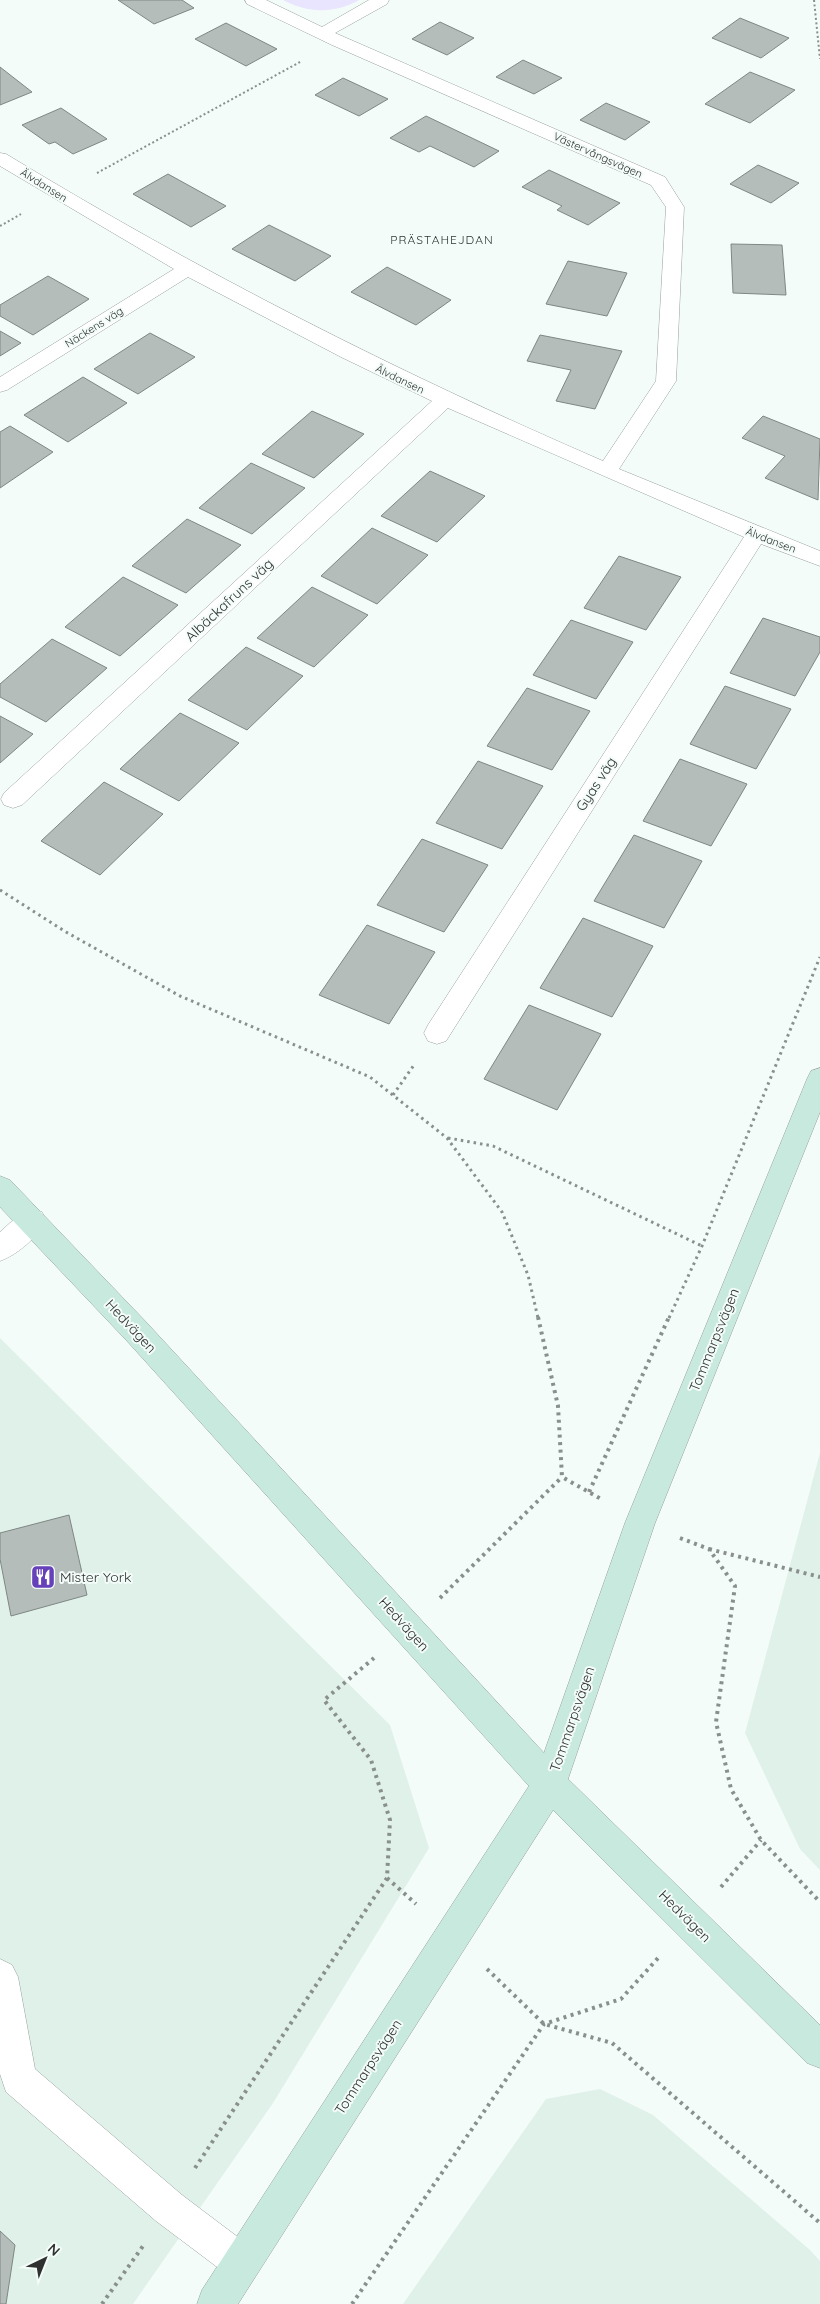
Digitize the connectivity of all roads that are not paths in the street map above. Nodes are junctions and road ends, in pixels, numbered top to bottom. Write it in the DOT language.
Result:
graph roads {
  1 [pos="253,0"];
  2 [pos="381,0"];
  3 [pos="331,37"];
  4 [pos="0,158"];
  5 [pos="187,269"];
  6 [pos="0,386"];
  7 [pos="445,400"];
  8 [pos="606,471"];
  9 [pos="756,535"];
  10 [pos="820,559"];
  11 [pos="13,799"];
  12 [pos="437,1033"];
  13 [pos="820,1078"];
  14 [pos="0,1188"];
  15 [pos="32,1221"];
  16 [pos="0,1249"];
  17 [pos="550,1784"];
  18 [pos="0,1977"];
  19 [pos="820,2050"];
  20 [pos="242,2264"];
  21 [pos="216,2304"];
  1 -- 3 [label="street, Västervångsvägen"];
  2 -- 3 [label="street"];
  3 -- 8 [label="street, Västervångsvägen"];
  4 -- 5 [label="street, Älvdansen"];
  5 -- 6 [label="street, Näckens väg"];
  5 -- 7 [label="street, Älvdansen"];
  7 -- 8 [label="street, Älvdansen"];
  7 -- 11 [label="street, Albäckafruns väg"];
  8 -- 9 [label="street, Älvdansen"];
  9 -- 10 [label="street, Älvdansen"];
  9 -- 12 [label="street, Gyas väg"];
  13 -- 17 [label="street, Tommarpsvägen"];
  14 -- 15 [label="street, Hedvägen"];
  15 -- 16 [label="street"];
  15 -- 17 [label="street, Hedvägen"];
  17 -- 19 [label="street, Hedvägen"];
  17 -- 20 [label="street, Tommarpsvägen"];
  18 -- 20 [label="street"];
  20 -- 21 [label="street, Tommarpsvägen"];
}
